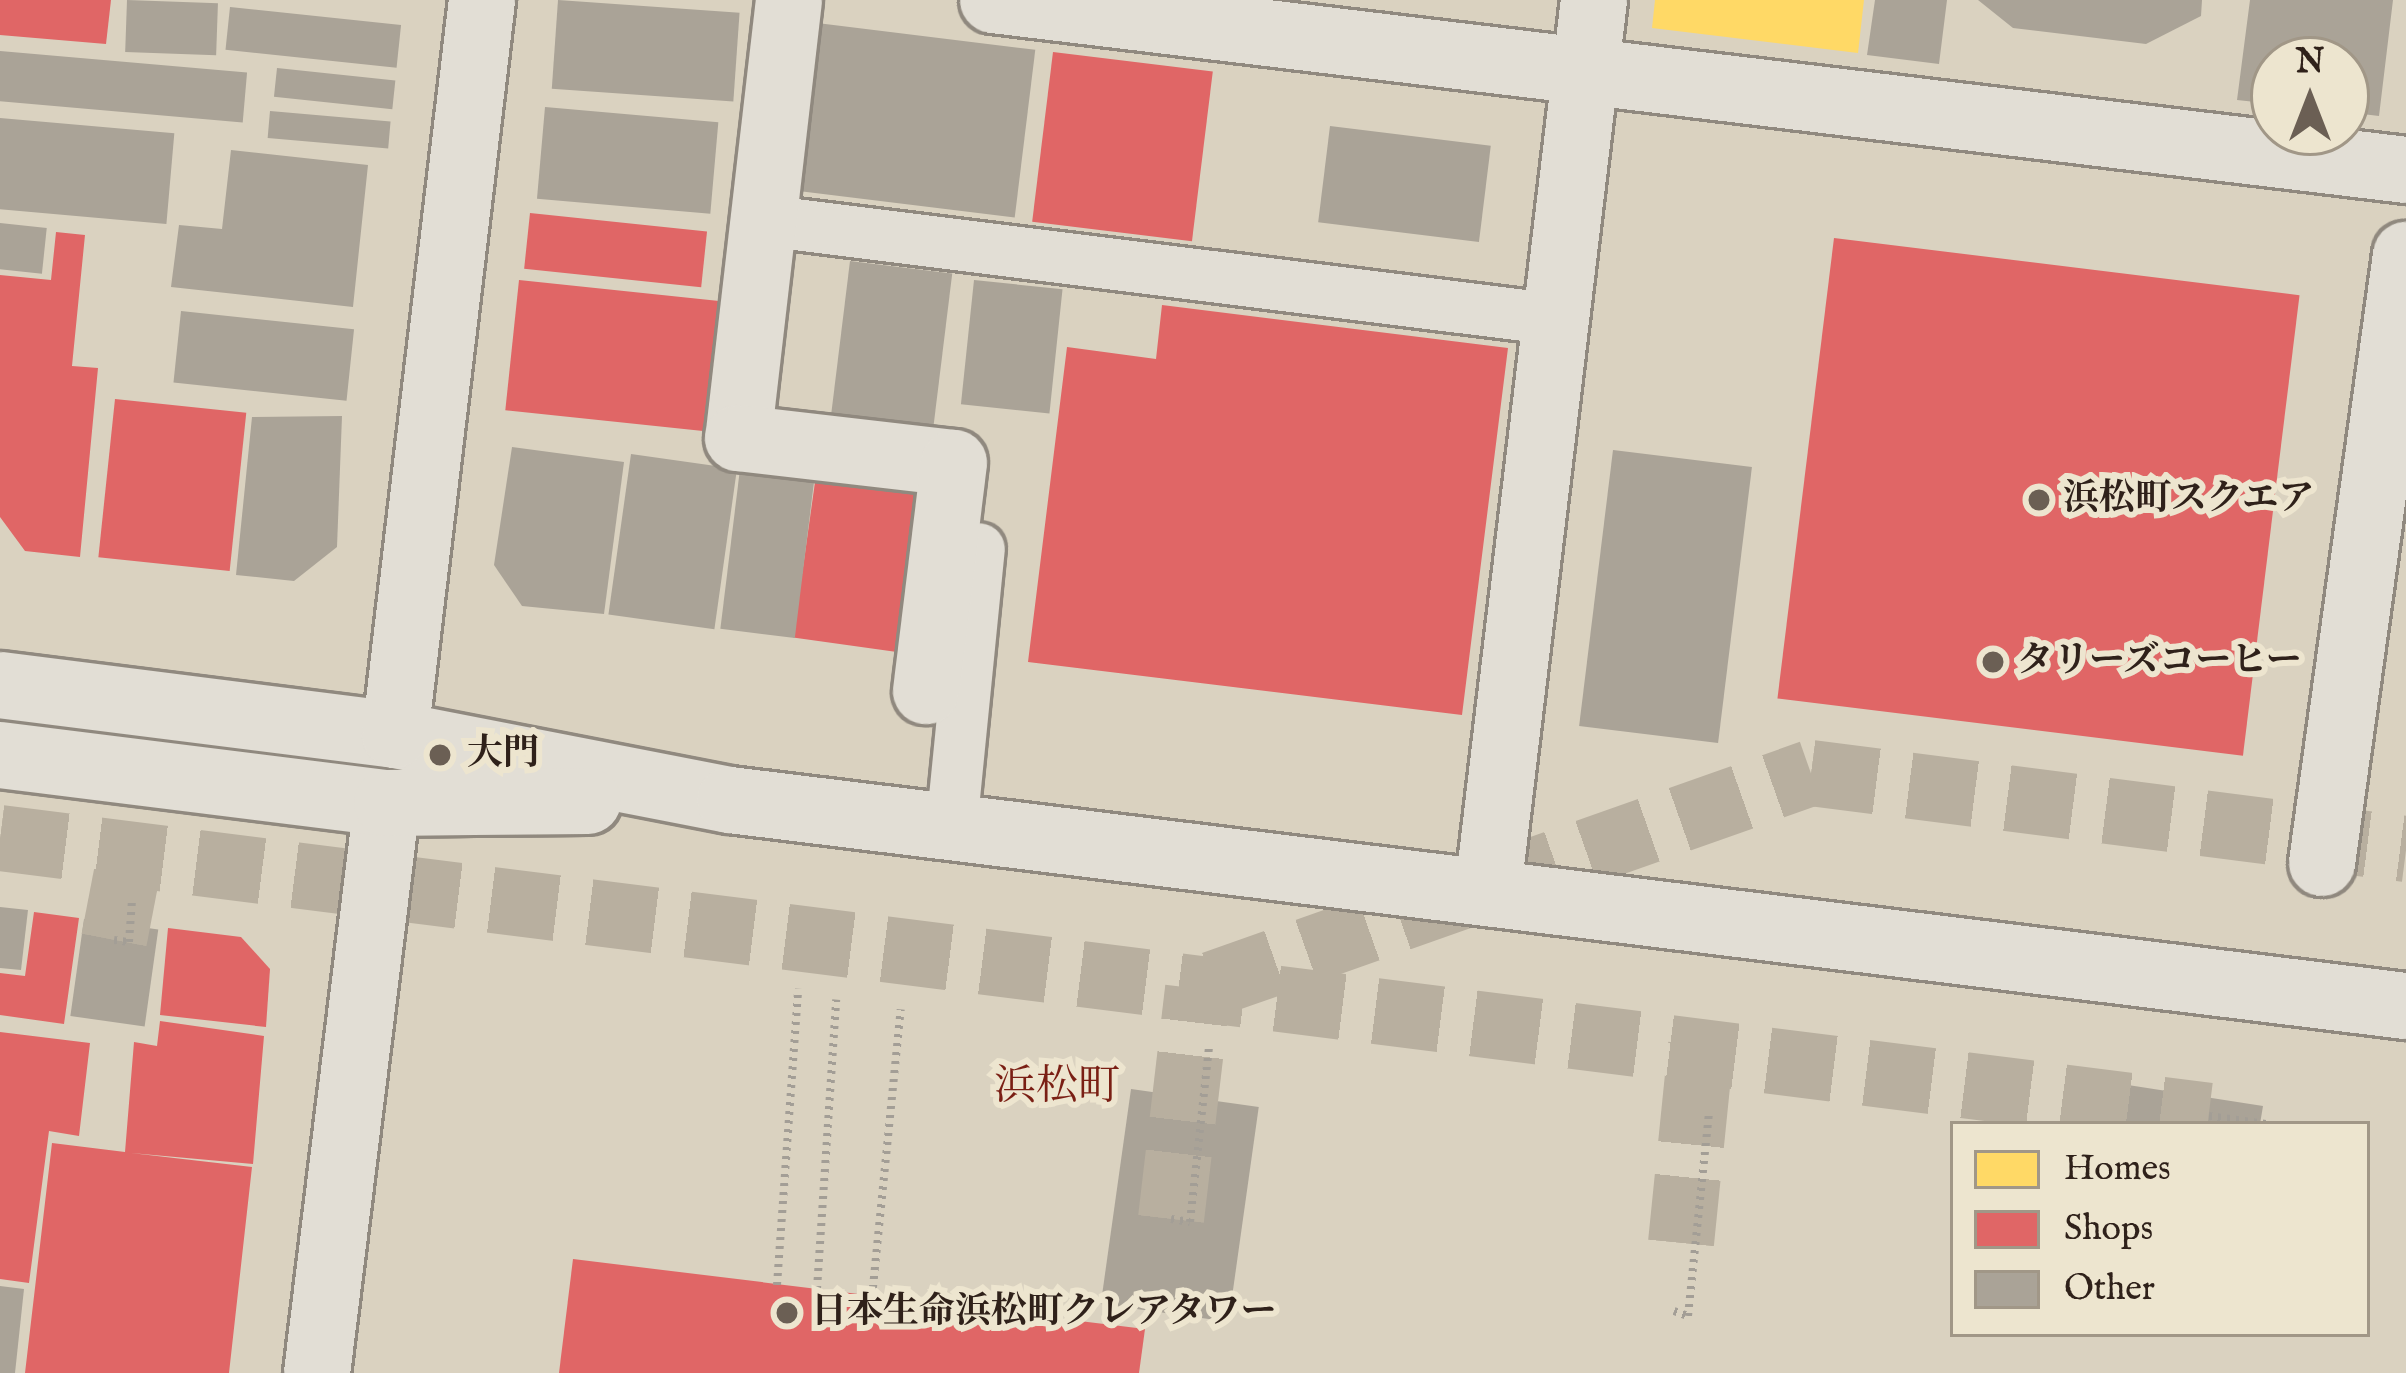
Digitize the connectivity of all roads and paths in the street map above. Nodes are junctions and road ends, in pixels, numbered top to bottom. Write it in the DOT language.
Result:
graph roads {
  1 [pos="482,0"];
  2 [pos="789,0"];
  3 [pos="993,0"];
  4 [pos="1594,0"];
  5 [pos="1585,71"];
  6 [pos="2406,170"];
  7 [pos="763,220"];
  8 [pos="2406,255"];
  9 [pos="1556,319"];
  10 [pos="979,548"];
  11 [pos="0,686"];
  12 [pos="926,691"];
  13 [pos="395,735"];
  14 [pos="0,755"];
  15 [pos="730,800"];
  16 [pos="387,803"];
  17 [pos="951,827"];
  18 [pos="2322,863"];
  19 [pos="1488,890"];
  20 [pos="133,900"];
  21 [pos="114,940"];
  22 [pos="798,989"];
  23 [pos="836,1000"];
  24 [pos="2406,1006"];
  25 [pos="901,1009"];
  26 [pos="1209,1046"];
  27 [pos="1709,1113"];
  28 [pos="2209,1116"];
  29 [pos="2245,1121"];
  30 [pos="1172,1219"];
  31 [pos="777,1285"];
  32 [pos="818,1289"];
  33 [pos="872,1297"];
  34 [pos="1674,1311"];
  35 [pos="317,1373"];
  1 -- 13 [label="street"];
  2 -- 7 [label="street"];
  3 -- 5 [label="street"];
  4 -- 5 [label="street"];
  5 -- 6 [label="street"];
  5 -- 9 [label="street"];
  7 -- 9 [label="lane"];
  7 -- 12 [label="street"];
  8 -- 18 [label="street"];
  9 -- 19 [label="street"];
  10 -- 17 [label="lane"];
  11 -- 13 [label="street"];
  13 -- 15 [label="street"];
  14 -- 16 [label="street"];
  15 -- 16 [label="street"];
  15 -- 17 [label="street"];
  16 -- 35 [label="street"];
  17 -- 19 [label="street"];
  19 -- 24 [label="street"];
  20 -- 21 [label="path"];
  22 -- 31 [label="path"];
  23 -- 32 [label="path"];
  25 -- 33 [label="path"];
  26 -- 30 [label="path"];
  27 -- 34 [label="path"];
  28 -- 29 [label="path"];
}
